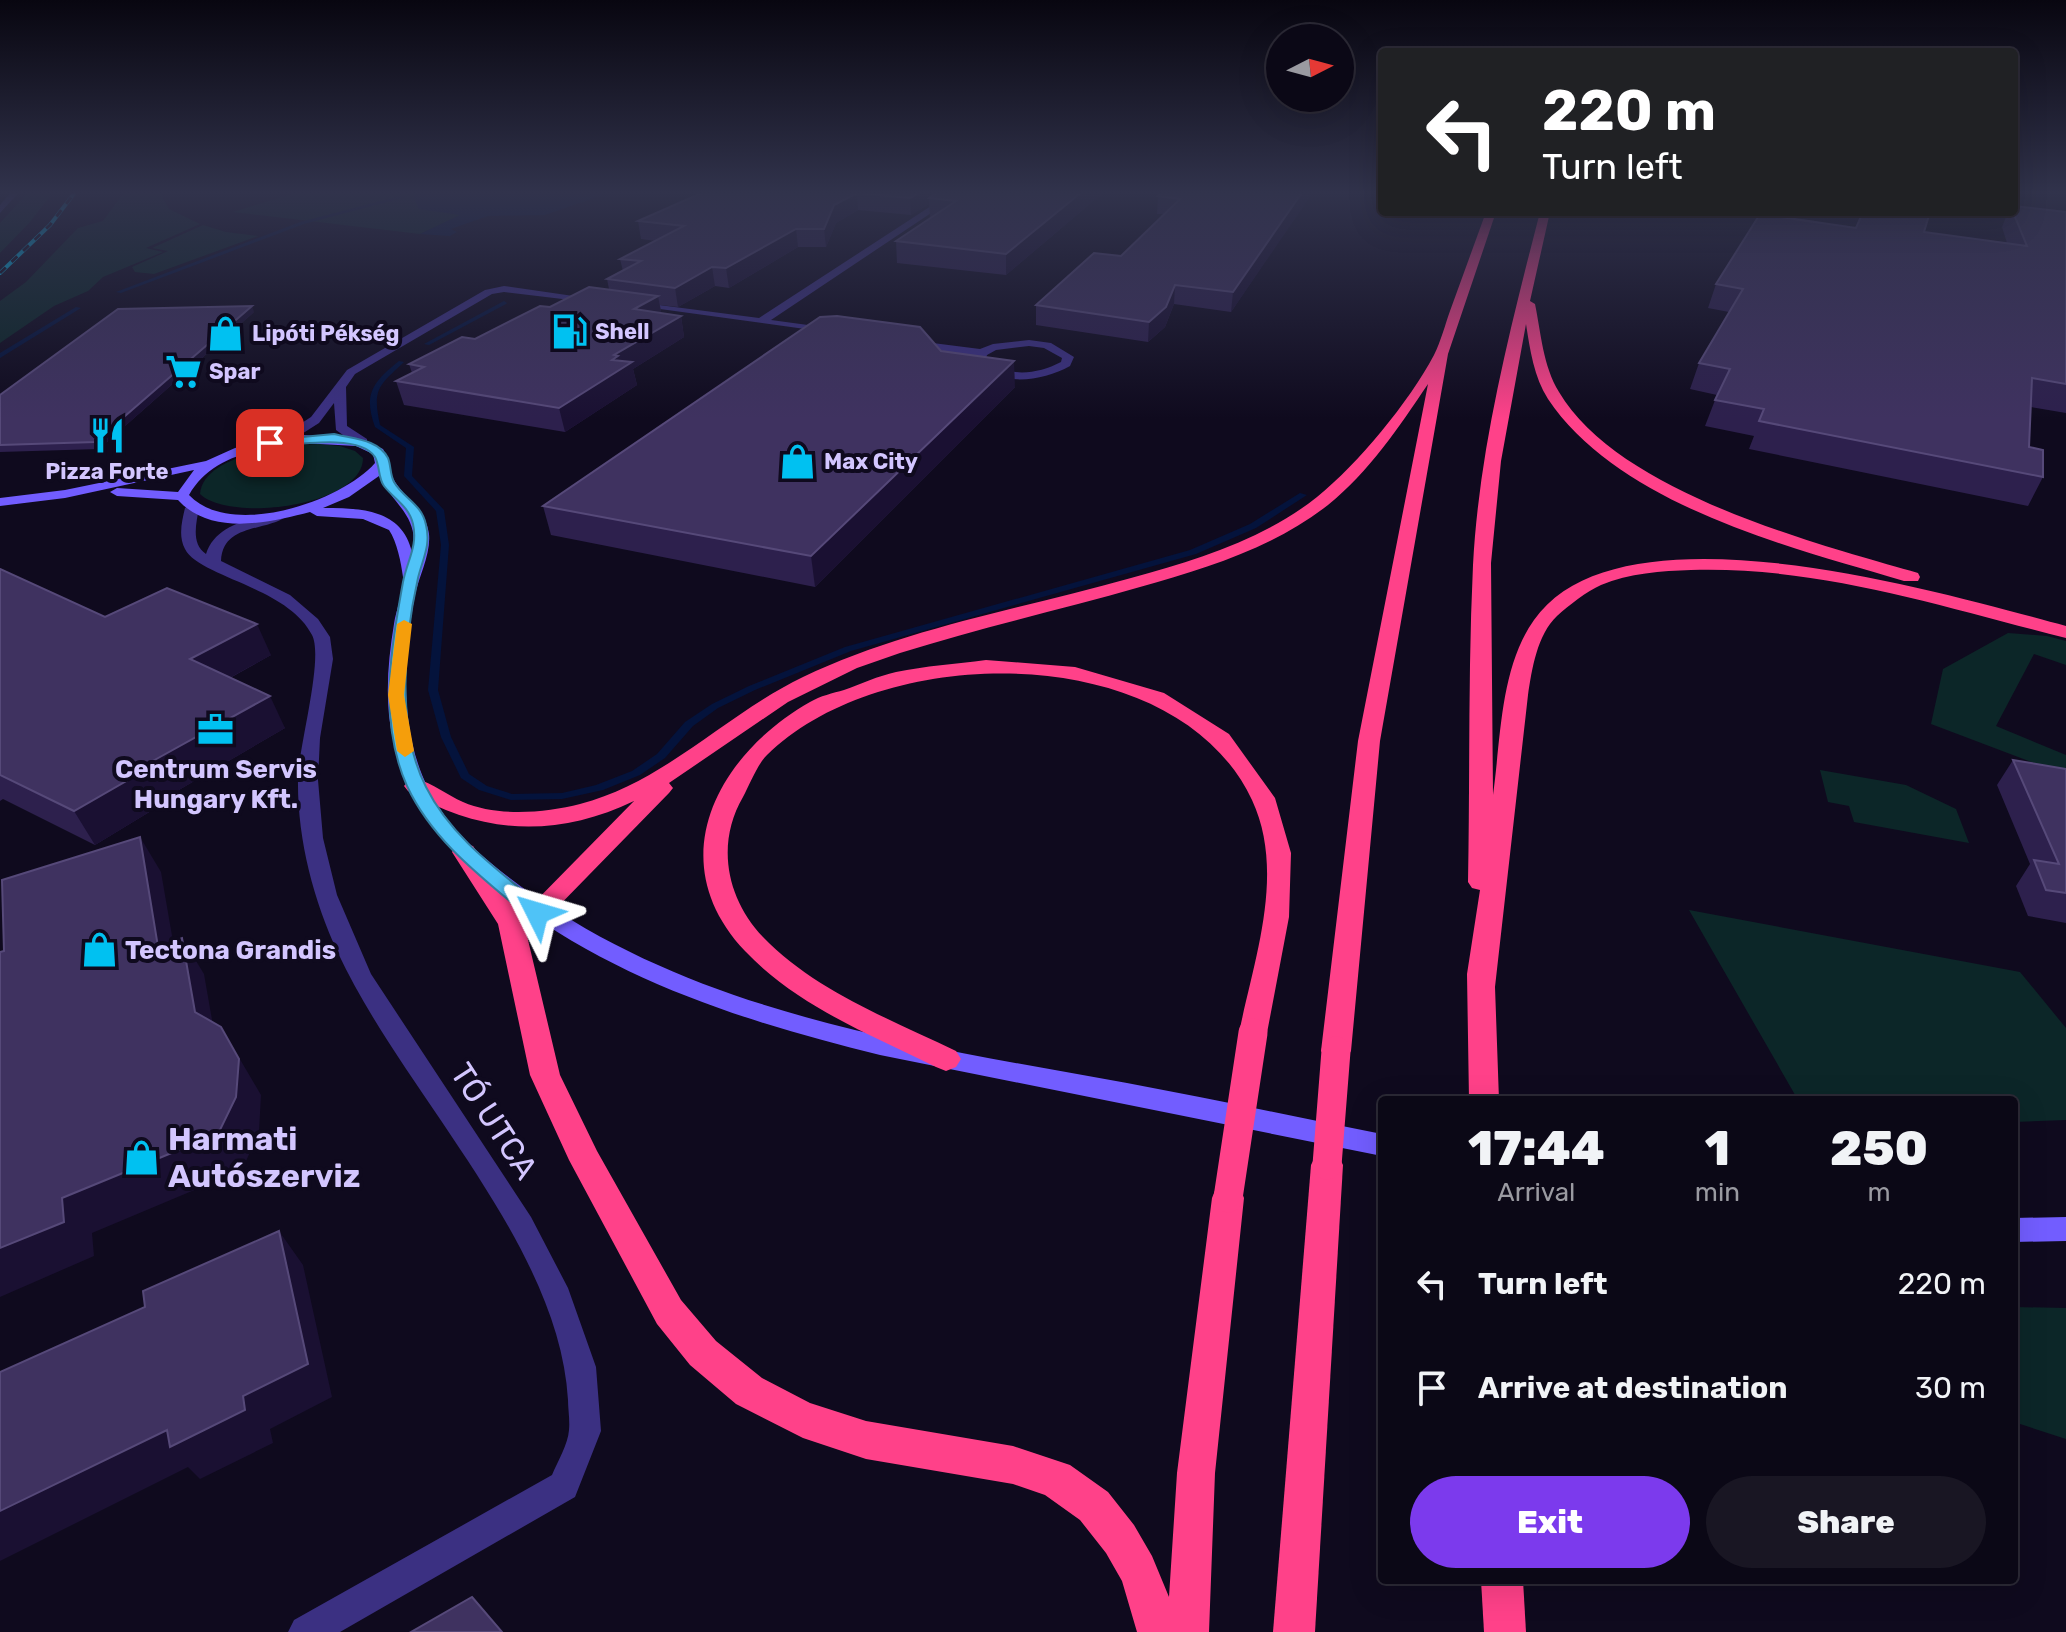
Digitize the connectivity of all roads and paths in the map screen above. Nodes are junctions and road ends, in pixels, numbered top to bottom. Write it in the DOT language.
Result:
graph roads {
  1 [pos="844,267"];
  2 [pos="1472,267"];
  3 [pos="1532,267"];
  4 [pos="1526,290"];
  5 [pos="606,302"];
  6 [pos="622,304"];
  7 [pos="760,322"];
  8 [pos="848,334"];
  9 [pos="893,340"];
  10 [pos="982,353"];
  11 [pos="1441,354"];
  12 [pos="340,386"];
  13 [pos="281,441"];
  14 [pos="362,442"];
  15 [pos="222,458"];
  16 [pos="381,465"];
  17 [pos="65,494"];
  18 [pos="0,502"];
  19 [pos="187,502"];
  20 [pos="297,511"];
  21 [pos="213,564"];
  22 [pos="411,578"];
  23 [pos="2066,616"];
  24 [pos="2066,632"];
  25 [pos="691,758"];
  26 [pos="416,786"];
  27 [pos="464,852"];
  28 [pos="537,913"];
  29 [pos="1481,989"];
  30 [pos="946,1059"];
  31 [pos="1484,1096"];
  32 [pos="1378,1144"];
  33 [pos="2066,1229"];
  34 [pos="2018,1230"];
  35 [pos="1502,1584"];
  36 [pos="306,1632"];
  37 [pos="1158,1632"];
  38 [pos="1188,1632"];
  39 [pos="1294,1632"];
  40 [pos="1505,1632"];
  1 -- 7 [label="street"];
  2 -- 11 [label="highway"];
  3 -- 4 [label="highway"];
  4 -- 23 [label="highway"];
  4 -- 29 [label="highway"];
  5 -- 12 [label="street"];
  6 -- 7 [label="street"];
  7 -- 8 [label="street"];
  9 -- 10 [label="street"];
  10 -- 10 [label="street"];
  11 -- 25 [label="highway"];
  11 -- 39 [label="highway, bridge"];
  12 -- 13 [label="street"];
  12 -- 14 [label="street"];
  13 -- 14 [label="main road"];
  13 -- 15 [label="main road"];
  14 -- 16 [label="main road"];
  15 -- 17 [label="main road"];
  15 -- 19 [label="main road"];
  16 -- 20 [label="main road"];
  16 -- 22 [label="main road"];
  17 -- 18 [label="main road"];
  17 -- 19 [label="main road"];
  19 -- 20 [label="main road"];
  19 -- 21 [label="street, TÓ UTCA"];
  20 -- 21 [label="street"];
  20 -- 22 [label="main road"];
  21 -- 36 [label="street, TÓ UTCA"];
  22 -- 26 [label="main road"];
  24 -- 29 [label="highway"];
  25 -- 26 [label="highway"];
  25 -- 28 [label="highway"];
  26 -- 27 [label="main road"];
  27 -- 28 [label="main road"];
  27 -- 37 [label="highway"];
  28 -- 30 [label="main road"];
  29 -- 31 [label="highway"];
  30 -- 32 [label="main road"];
  30 -- 38 [label="highway, bridge"];
  33 -- 34 [label="main road"];
  35 -- 40 [label="highway"];
}
